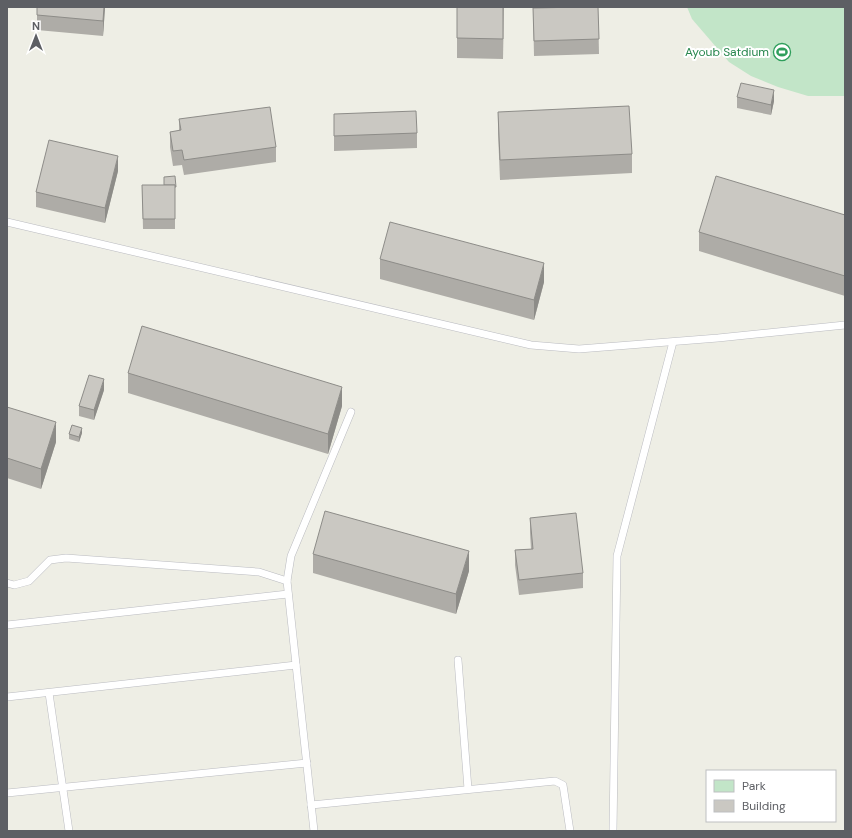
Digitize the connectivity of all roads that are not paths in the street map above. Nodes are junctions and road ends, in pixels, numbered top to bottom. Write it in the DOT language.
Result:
graph roads {
  1 [pos="7,222"];
  2 [pos="845,325"];
  3 [pos="673,342"];
  4 [pos="351,412"];
  5 [pos="287,580"];
  6 [pos="7,583"];
  7 [pos="288,594"];
  8 [pos="7,625"];
  9 [pos="458,660"];
  10 [pos="296,665"];
  11 [pos="49,693"];
  12 [pos="7,697"];
  13 [pos="307,763"];
  14 [pos="62,787"];
  15 [pos="468,789"];
  16 [pos="7,793"];
  17 [pos="311,805"];
  18 [pos="69,831"];
  19 [pos="314,831"];
  20 [pos="570,831"];
  21 [pos="613,831"];
  1 -- 3 [label="lane"];
  2 -- 3 [label="lane"];
  3 -- 21 [label="lane"];
  4 -- 5 [label="lane"];
  5 -- 6 [label="lane"];
  5 -- 7 [label="lane"];
  7 -- 8 [label="lane"];
  7 -- 10 [label="lane"];
  9 -- 15 [label="lane"];
  10 -- 11 [label="lane"];
  10 -- 13 [label="lane"];
  11 -- 12 [label="lane"];
  11 -- 14 [label="lane"];
  13 -- 14 [label="lane"];
  13 -- 17 [label="lane"];
  14 -- 16 [label="lane"];
  14 -- 18 [label="lane"];
  15 -- 17 [label="lane"];
  15 -- 20 [label="lane"];
  17 -- 19 [label="lane"];
}
